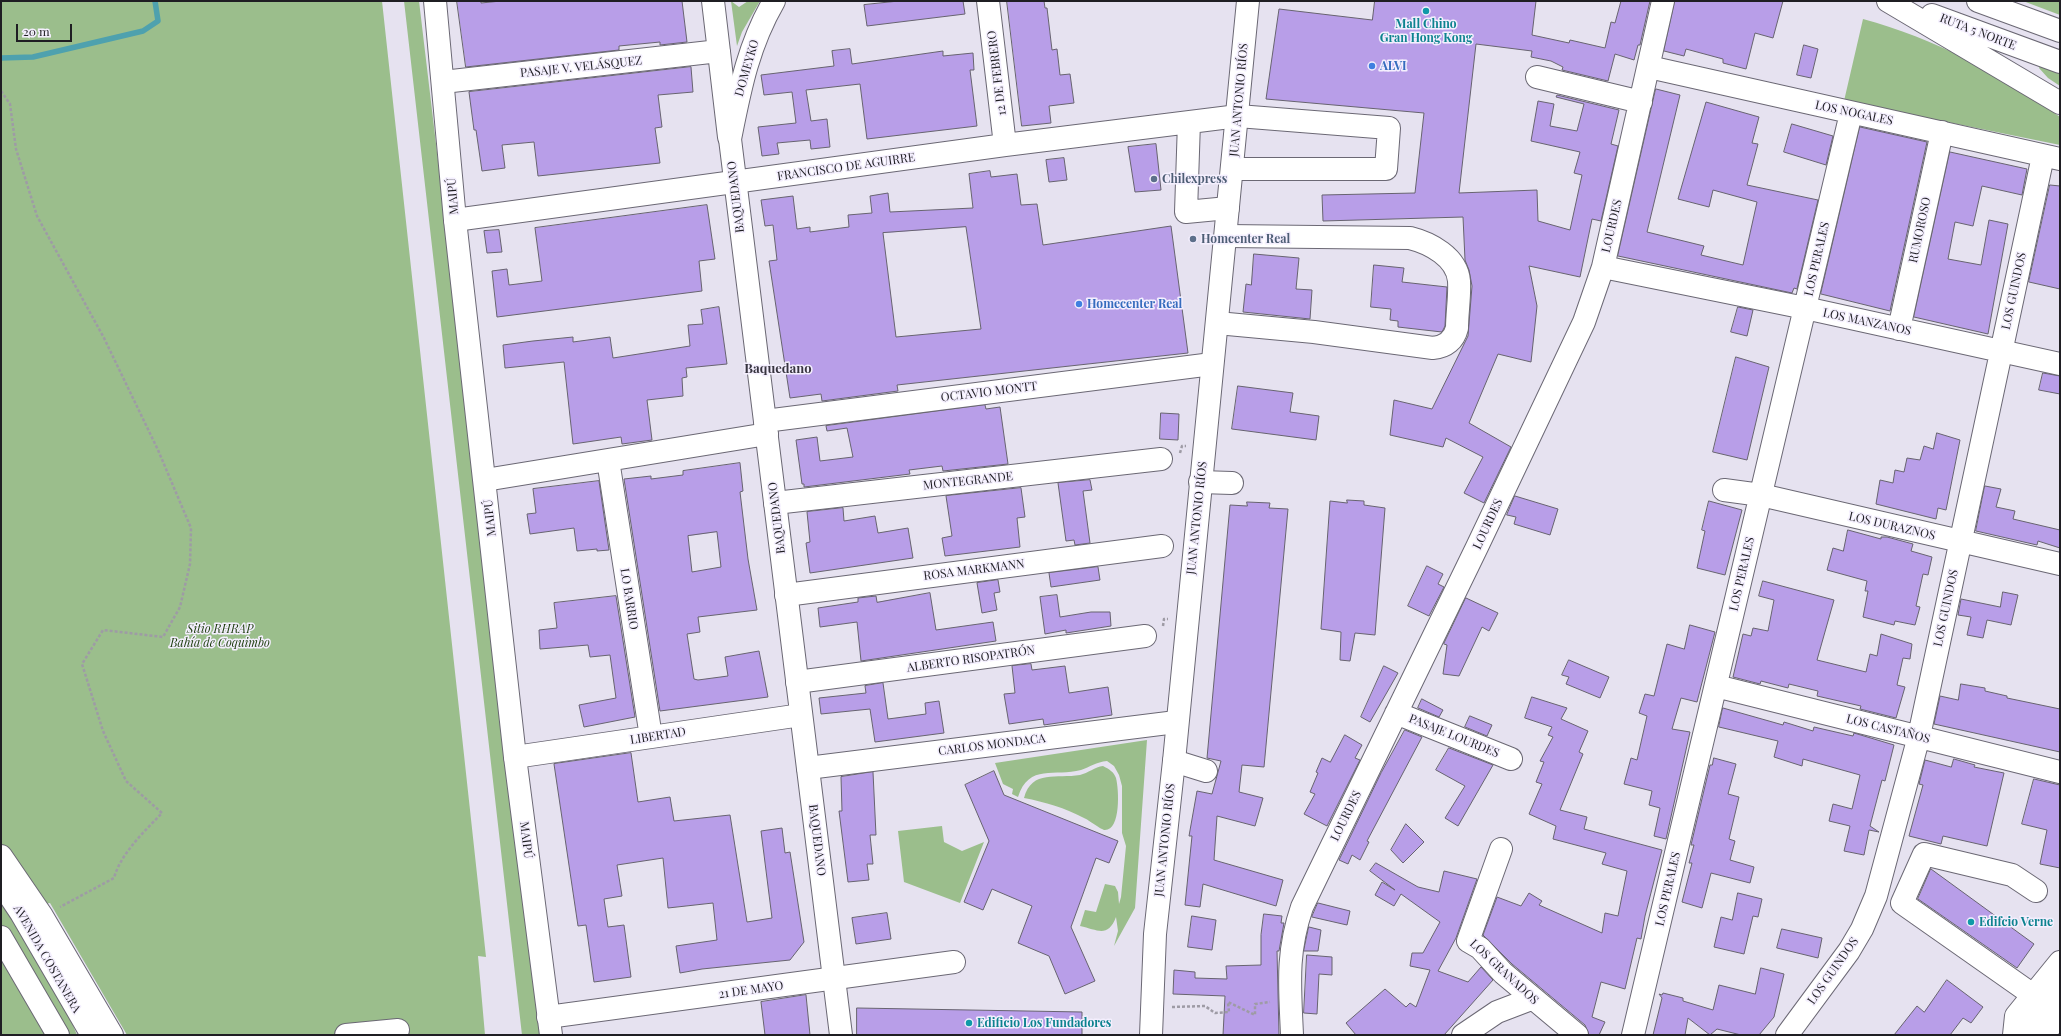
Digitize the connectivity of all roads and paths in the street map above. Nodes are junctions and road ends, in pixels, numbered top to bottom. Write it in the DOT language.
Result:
graph roads {
  1 [pos="435,1"];
  2 [pos="713,1"];
  3 [pos="774,1"];
  4 [pos="988,1"];
  5 [pos="1248,1"];
  6 [pos="1663,1"];
  7 [pos="1888,1"];
  8 [pos="1896,1"];
  9 [pos="1978,1"];
  10 [pos="2060,31"];
  11 [pos="718,51"];
  12 [pos="2060,62"];
  13 [pos="1649,67"];
  14 [pos="1537,77"];
  15 [pos="443,82"];
  16 [pos="1,91"];
  17 [pos="1641,102"];
  18 [pos="2060,103"];
  19 [pos="1851,113"];
  20 [pos="1238,116"];
  21 [pos="1189,122"];
  22 [pos="1942,132"];
  23 [pos="730,139"];
  24 [pos="1005,145"];
  25 [pos="2052,157"];
  26 [pos="1232,169"];
  27 [pos="735,183"];
  28 [pos="1228,208"];
  29 [pos="455,220"];
  30 [pos="1226,236"];
  31 [pos="1603,267"];
  32 [pos="1805,308"];
  33 [pos="1217,323"];
  34 [pos="1898,329"];
  35 [pos="2001,351"];
  36 [pos="1212,364"];
  37 [pos="2060,364"];
  38 [pos="766,427"];
  39 [pos="1161,459"];
  40 [pos="608,460"];
  41 [pos="486,480"];
  42 [pos="1200,482"];
  43 [pos="1232,483"];
  44 [pos="1724,490"];
  45 [pos="1761,495"];
  46 [pos="775,503"];
  47 [pos="1960,542"];
  48 [pos="1162,546"];
  49 [pos="2060,564"];
  50 [pos="786,594"];
  51 [pos="1145,636"];
  52 [pos="797,682"];
  53 [pos="1716,686"];
  54 [pos="1396,713"];
  55 [pos="801,715"];
  56 [pos="1176,722"];
  57 [pos="1919,736"];
  58 [pos="651,737"];
  59 [pos="516,758"];
  60 [pos="1511,759"];
  61 [pos="1174,761"];
  62 [pos="808,768"];
  63 [pos="1206,770"];
  64 [pos="2060,772"];
  65 [pos="1501,849"];
  66 [pos="1,856"];
  67 [pos="1,883"];
  68 [pos="2036,891"];
  69 [pos="42,916"];
  70 [pos="1,937"];
  71 [pos="954,962"];
  72 [pos="2060,962"];
  73 [pos="834,979"];
  74 [pos="2060,988"];
  75 [pos="2033,995"];
  76 [pos="1532,999"];
  77 [pos="1290,1000"];
  78 [pos="1152,1007"];
  79 [pos="549,1026"];
  80 [pos="398,1030"];
  81 [pos="58,1035"];
  82 [pos="92,1035"];
  83 [pos="112,1035"];
  84 [pos="346,1035"];
  85 [pos="841,1035"];
  86 [pos="1151,1035"];
  87 [pos="1292,1035"];
  88 [pos="1463,1035"];
  89 [pos="1577,1035"];
  90 [pos="1634,1035"];
  91 [pos="1787,1035"];
  92 [pos="2015,1035"];
  1 -- 15 [label="main road, MAIPÚ"];
  2 -- 11 [label="main road, BAQUEDANO"];
  3 -- 23 [label="main road, DOMEYKO"];
  4 -- 24 [label="main road, 12 DE FEBRERO"];
  5 -- 20 [label="main road, JUAN ANTONIO RÍOS"];
  6 -- 13 [label="main road, LOURDES"];
  7 -- 18 [label="main road"];
  8 -- 12 [label="main road, RUTA 5 NORTE"];
  9 -- 10 [label="main road"];
  11 -- 15 [label="main road, PASAJE V. VELÁSQUEZ"];
  11 -- 23 [label="main road, BAQUEDANO"];
  13 -- 17 [label="main road, LOURDES"];
  13 -- 19 [label="main road, LOS NOGALES"];
  14 -- 17 [label="main road"];
  15 -- 29 [label="main road, MAIPÚ"];
  16 -- 69 [label="path"];
  17 -- 31 [label="main road, LOURDES"];
  19 -- 22 [label="main road, LOS NOGALES"];
  19 -- 32 [label="main road, LOS PERALES"];
  20 -- 21 [label="main road, FRANCISCO DE AGUIRRE"];
  20 -- 26 [label="main road, JUAN ANTONIO RÍOS"];
  20 -- 26 [label="main road, FRANCISCO DE AGUIRRE"];
  21 -- 24 [label="main road, FRANCISCO DE AGUIRRE"];
  21 -- 28 [label="main road"];
  22 -- 25 [label="main road, LOS NOGALES"];
  22 -- 34 [label="main road, RUMOROSO"];
  23 -- 27 [label="main road, BAQUEDANO"];
  24 -- 27 [label="main road, FRANCISCO DE AGUIRRE"];
  25 -- 35 [label="main road, LOS GUINDOS"];
  26 -- 28 [label="main road, JUAN ANTONIO RÍOS"];
  27 -- 29 [label="main road, FRANCISCO DE AGUIRRE"];
  27 -- 38 [label="main road, BAQUEDANO"];
  28 -- 30 [label="main road, JUAN ANTONIO RÍOS"];
  29 -- 41 [label="main road, MAIPÚ"];
  30 -- 33 [label="main road, JUAN ANTONIO RÍOS"];
  30 -- 33 [label="main road"];
  31 -- 32 [label="main road, LOS MANZANOS"];
  31 -- 54 [label="main road, LOURDES"];
  32 -- 34 [label="main road, LOS MANZANOS"];
  32 -- 45 [label="main road, LOS PERALES"];
  33 -- 36 [label="main road, JUAN ANTONIO RÍOS"];
  34 -- 35 [label="main road, LOS MANZANOS"];
  35 -- 37 [label="main road, LOS MANZANOS"];
  35 -- 47 [label="main road, LOS GUINDOS"];
  36 -- 38 [label="main road, OCTAVIO MONTT"];
  36 -- 42 [label="main road, JUAN ANTONIO RÍOS"];
  38 -- 40 [label="main road"];
  38 -- 46 [label="main road, BAQUEDANO"];
  39 -- 46 [label="main road, MONTEGRANDE"];
  40 -- 41 [label="main road"];
  40 -- 58 [label="main road, LO BARRIO"];
  41 -- 59 [label="main road, MAIPÚ"];
  42 -- 43 [label="main road"];
  42 -- 56 [label="main road, JUAN ANTONIO RÍOS"];
  44 -- 45 [label="main road, LOS DURAZNOS"];
  45 -- 47 [label="main road, LOS DURAZNOS"];
  45 -- 53 [label="main road, LOS PERALES"];
  46 -- 50 [label="main road, BAQUEDANO"];
  47 -- 49 [label="main road, LOS DURAZNOS"];
  47 -- 57 [label="main road, LOS GUINDOS"];
  48 -- 50 [label="main road, ROSA MARKMANN"];
  50 -- 52 [label="main road, BAQUEDANO"];
  51 -- 52 [label="main road, ALBERTO RISOPATRÓN"];
  52 -- 55 [label="main road, BAQUEDANO"];
  53 -- 57 [label="main road, LOS CASTAÑOS"];
  53 -- 90 [label="main road, LOS PERALES"];
  54 -- 60 [label="main road, PASAJE LOURDES"];
  54 -- 77 [label="main road, LOURDES"];
  55 -- 58 [label="main road, LIBERTAD"];
  55 -- 62 [label="main road, BAQUEDANO"];
  56 -- 61 [label="main road, JUAN ANTONIO RÍOS"];
  56 -- 62 [label="main road, CARLOS MONDACA"];
  57 -- 64 [label="main road, LOS CASTAÑOS"];
  57 -- 91 [label="main road, LOS GUINDOS"];
  58 -- 59 [label="main road, LIBERTAD"];
  59 -- 79 [label="main road, MAIPÚ"];
  61 -- 63 [label="main road"];
  61 -- 78 [label="main road, JUAN ANTONIO RÍOS"];
  62 -- 73 [label="main road, BAQUEDANO"];
  65 -- 76 [label="main road, LOS GRANADOS"];
  66 -- 69 [label="main road"];
  67 -- 82 [label="main road, AVENIDA COSTANERA"];
  68 -- 75 [label="main road"];
  69 -- 83 [label="main road"];
  70 -- 81 [label="main road"];
  71 -- 73 [label="main road, 21 DE MAYO"];
  72 -- 75 [label="main road"];
  73 -- 79 [label="main road, 21 DE MAYO"];
  73 -- 85 [label="main road, BAQUEDANO"];
  74 -- 92 [label="main road"];
  75 -- 92 [label="main road"];
  76 -- 88 [label="main road"];
  76 -- 89 [label="main road, LOS GRANADOS"];
  77 -- 78 [label="path"];
  77 -- 87 [label="main road, LOURDES"];
  78 -- 86 [label="main road, JUAN ANTONIO RÍOS"];
  80 -- 84 [label="main road"];
}
